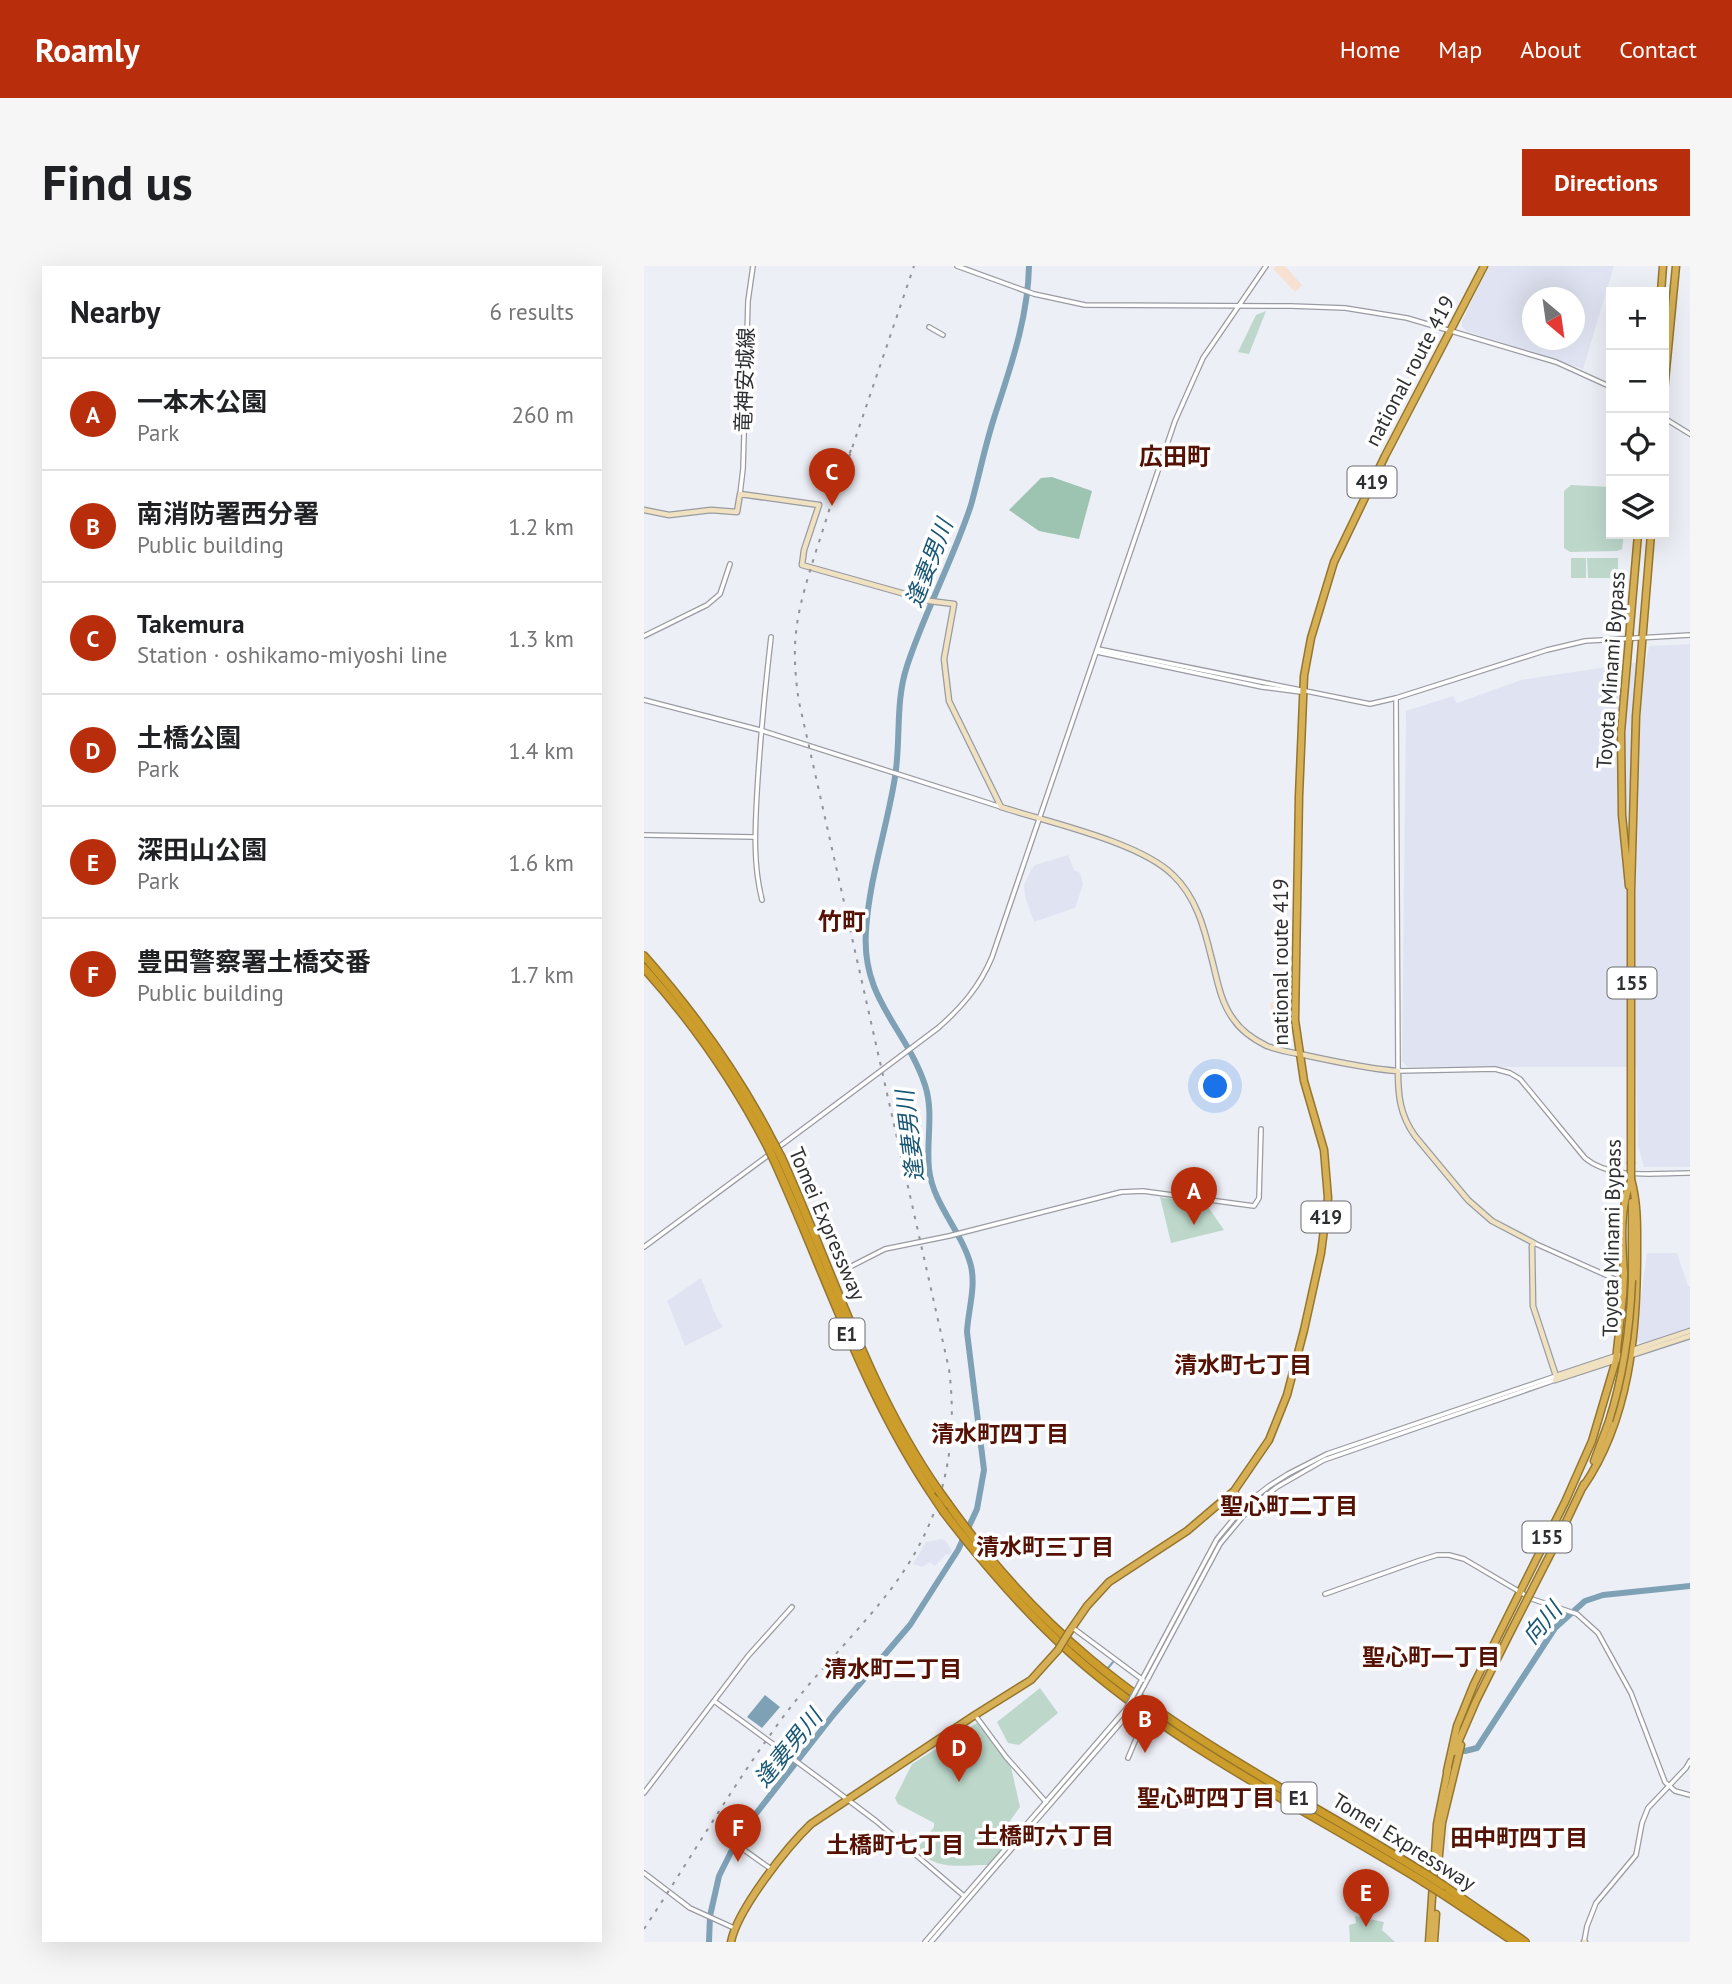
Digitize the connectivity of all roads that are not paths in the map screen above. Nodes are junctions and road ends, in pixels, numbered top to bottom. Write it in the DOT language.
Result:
graph roads {
  1 [pos="753,266"];
  2 [pos="957,266"];
  3 [pos="1266,266"];
  4 [pos="1484,266"];
  5 [pos="1663,266"];
  6 [pos="1668,266"];
  7 [pos="1676,266"];
  8 [pos="1662,278"];
  9 [pos="1661,287"];
  10 [pos="1238,305"];
  11 [pos="929,327"];
  12 [pos="1451,329"];
  13 [pos="943,335"];
  14 [pos="1668,350"];
  15 [pos="1606,385"];
  16 [pos="1669,421"];
  17 [pos="1690,433"];
  18 [pos="740,494"];
  19 [pos="644,510"];
  20 [pos="1638,539"];
  21 [pos="1651,539"];
  22 [pos="730,564"];
  23 [pos="1690,635"];
  24 [pos="644,636"];
  25 [pos="771,637"];
  26 [pos="1641,637"];
  27 [pos="1629,638"];
  28 [pos="1097,650"];
  29 [pos="1303,691"];
  30 [pos="1396,698"];
  31 [pos="644,700"];
  32 [pos="760,730"];
  33 [pos="1001,807"];
  34 [pos="1039,819"];
  35 [pos="644,835"];
  36 [pos="755,837"];
  37 [pos="1631,891"];
  38 [pos="762,900"];
  39 [pos="644,956"];
  40 [pos="644,968"];
  41 [pos="1299,1054"];
  42 [pos="1398,1070"];
  43 [pos="1261,1129"];
  44 [pos="771,1146"];
  45 [pos="778,1159"];
  46 [pos="1690,1173"];
  47 [pos="1631,1179"];
  48 [pos="1534,1243"];
  49 [pos="644,1247"];
  50 [pos="840,1272"];
  51 [pos="1627,1312"];
  52 [pos="1690,1334"];
  53 [pos="1631,1354"];
  54 [pos="1616,1358"];
  55 [pos="1556,1378"];
  56 [pos="1583,1488"];
  57 [pos="1234,1491"];
  58 [pos="1248,1506"];
  59 [pos="946,1508"];
  60 [pos="1520,1592"];
  61 [pos="1325,1594"];
  62 [pos="792,1607"];
  63 [pos="1071,1630"];
  64 [pos="1486,1681"];
  65 [pos="1142,1683"];
  66 [pos="715,1701"];
  67 [pos="1129,1711"];
  68 [pos="975,1714"];
  69 [pos="1127,1717"];
  70 [pos="1128,1758"];
  71 [pos="1690,1761"];
  72 [pos="1447,1771"];
  73 [pos="1669,1788"];
  74 [pos="644,1793"];
  75 [pos="1690,1795"];
  76 [pos="848,1800"];
  77 [pos="1047,1802"];
  78 [pos="733,1842"];
  79 [pos="772,1870"];
  80 [pos="644,1873"];
  81 [pos="1443,1890"];
  82 [pos="966,1898"];
  83 [pos="734,1928"];
  84 [pos="1432,1941"];
  85 [pos="730,1942"];
  86 [pos="925,1942"];
  87 [pos="931,1942"];
  88 [pos="1515,1942"];
  89 [pos="1525,1942"];
  90 [pos="1584,1942"];
  1 -- 18 [label="street, 竜神安城線"];
  2 -- 10 [label="street"];
  3 -- 10 [label="street"];
  4 -- 12 [label="highway, national route 419 / 419"];
  5 -- 8 [label="highway"];
  6 -- 8 [label="highway"];
  7 -- 14 [label="highway"];
  8 -- 9 [label="highway"];
  10 -- 12 [label="street"];
  10 -- 28 [label="street"];
  11 -- 13 [label="street"];
  12 -- 15 [label="street"];
  12 -- 29 [label="highway, national route 419 / 419"];
  16 -- 17 [label="street"];
  18 -- 19 [label="main road"];
  18 -- 33 [label="main road"];
  20 -- 27 [label="highway, Toyota Minami Bypass / 155"];
  21 -- 26 [label="highway, Toyota Minami Bypass / 155"];
  22 -- 24 [label="street"];
  23 -- 26 [label="street"];
  25 -- 32 [label="street"];
  26 -- 27 [label="street"];
  26 -- 37 [label="highway, Toyota Minami Bypass / 155"];
  27 -- 30 [label="street"];
  27 -- 37 [label="highway, Toyota Minami Bypass / 155"];
  28 -- 29 [label="street"];
  28 -- 34 [label="street"];
  29 -- 30 [label="street"];
  29 -- 41 [label="highway, national route 419 / 419"];
  30 -- 42 [label="street"];
  31 -- 32 [label="street"];
  32 -- 33 [label="street"];
  32 -- 36 [label="street"];
  33 -- 34 [label="main road"];
  34 -- 41 [label="main road"];
  34 -- 49 [label="street, bridge"];
  35 -- 36 [label="street"];
  36 -- 38 [label="street"];
  37 -- 47 [label="highway, Toyota Minami Bypass / 155, bridge"];
  39 -- 44 [label="highway, Tomei Expressway / E1"];
  40 -- 44 [label="highway, Tomei Expressway / E1"];
  41 -- 42 [label="main road"];
  41 -- 57 [label="highway, national route 419 / 419"];
  42 -- 46 [label="street"];
  42 -- 48 [label="main road"];
  43 -- 50 [label="street"];
  44 -- 45 [label="highway, Tomei Expressway / E1, bridge"];
  45 -- 59 [label="highway, Tomei Expressway / E1, bridge"];
  45 -- 59 [label="highway, Tomei Expressway / E1, bridge"];
  47 -- 53 [label="highway, 155"];
  47 -- 54 [label="highway, 155, bridge"];
  47 -- 56 [label="highway, Toyota Minami Bypass / 155, bridge"];
  48 -- 51 [label="street"];
  48 -- 55 [label="main road"];
  52 -- 53 [label="main road"];
  53 -- 54 [label="main road"];
  53 -- 56 [label="highway, 155"];
  54 -- 55 [label="main road"];
  54 -- 60 [label="highway, 155"];
  55 -- 58 [label="street"];
  56 -- 64 [label="highway, Toyota Minami Bypass / 155, bridge"];
  57 -- 58 [label="street"];
  57 -- 63 [label="highway, national route 419 / 419"];
  58 -- 65 [label="street"];
  59 -- 81 [label="highway, Tomei Expressway / E1, bridge"];
  60 -- 61 [label="street"];
  60 -- 72 [label="highway, 155"];
  60 -- 73 [label="street"];
  62 -- 66 [label="street"];
  63 -- 65 [label="street"];
  63 -- 68 [label="highway, national route 419 / 419, bridge"];
  64 -- 72 [label="highway, Toyota Minami Bypass / 155"];
  64 -- 84 [label="highway, Toyota Minami Bypass / 155"];
  65 -- 67 [label="street, bridge"];
  66 -- 74 [label="street"];
  66 -- 76 [label="street, bridge"];
  67 -- 69 [label="street"];
  67 -- 77 [label="street"];
  68 -- 76 [label="highway, national route 419 / 419"];
  68 -- 77 [label="street"];
  69 -- 70 [label="street"];
  69 -- 82 [label="street"];
  71 -- 73 [label="street"];
  72 -- 84 [label="highway, Toyota Minami Bypass / 155"];
  73 -- 75 [label="street"];
  73 -- 90 [label="street"];
  76 -- 79 [label="highway, national route 419 / 419"];
  76 -- 82 [label="street"];
  77 -- 82 [label="street"];
  78 -- 79 [label="street"];
  79 -- 83 [label="highway, 419"];
  80 -- 83 [label="street"];
  81 -- 88 [label="highway, Tomei Expressway / E1"];
  81 -- 89 [label="highway, Tomei Expressway / E1"];
  82 -- 86 [label="street"];
  82 -- 87 [label="street"];
  83 -- 85 [label="highway, 419"];
}
